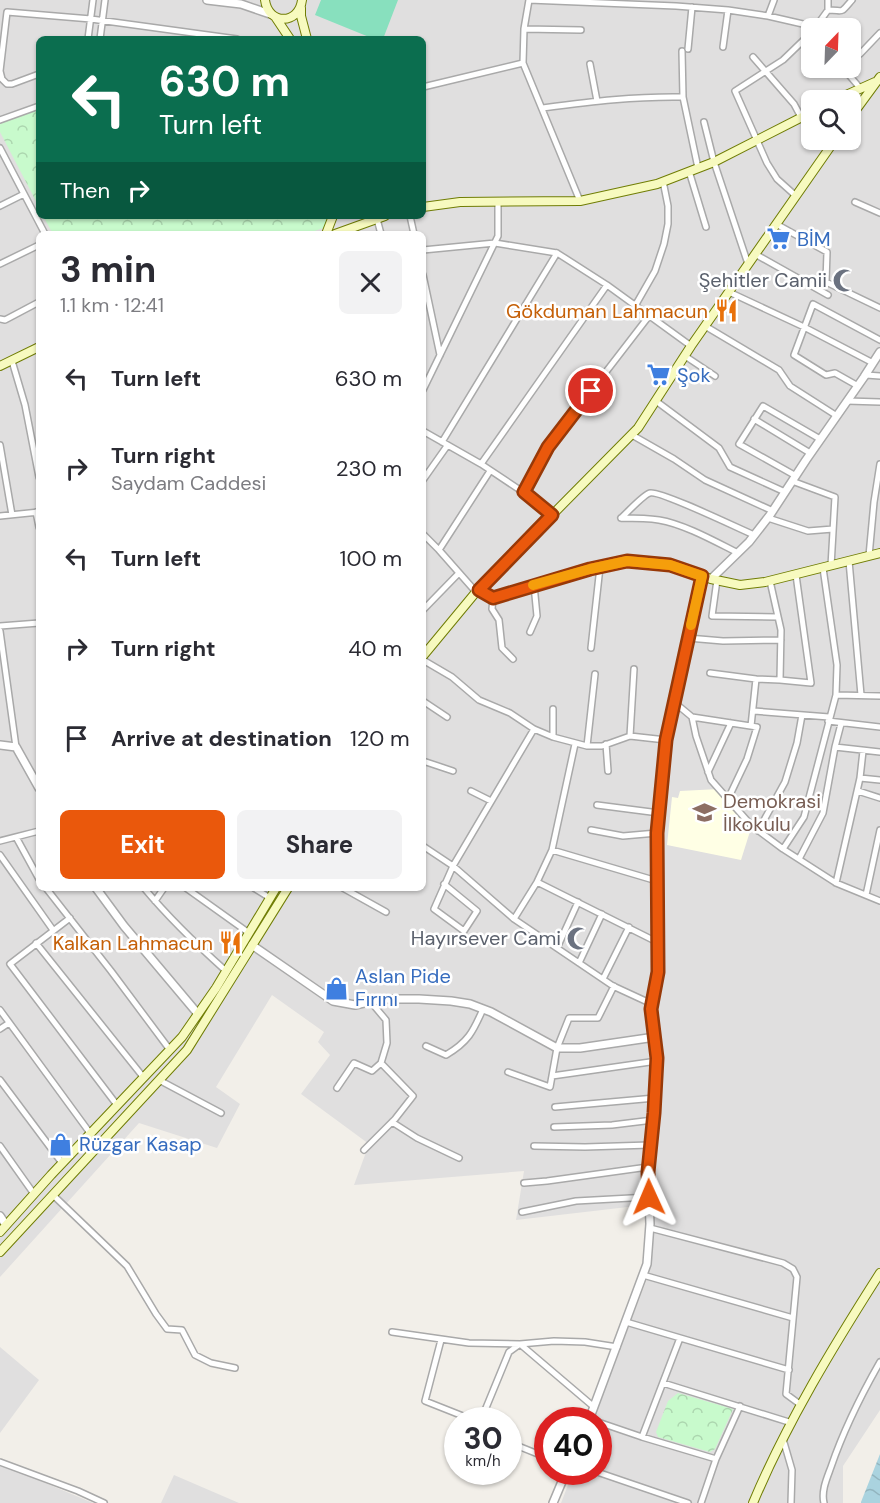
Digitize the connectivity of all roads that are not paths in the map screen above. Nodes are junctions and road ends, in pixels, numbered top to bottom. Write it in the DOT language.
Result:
graph roads {
  1 [pos="93,0"];
  2 [pos="105,0"];
  3 [pos="207,0"];
  4 [pos="265,0"];
  5 [pos="774,0"];
  6 [pos="828,0"];
  7 [pos="852,0"];
  8 [pos="567,1"];
  9 [pos="301,4"];
  10 [pos="692,7"];
  11 [pos="728,10"];
  12 [pos="828,10"];
  13 [pos="273,16"];
  14 [pos="768,16"];
  15 [pos="822,18"];
  16 [pos="91,20"];
  17 [pos="102,21"];
  18 [pos="801,25"];
  19 [pos="524,29"];
  20 [pos="581,30"];
  21 [pos="880,33"];
  22 [pos="88,36"];
  23 [pos="100,36"];
  24 [pos="214,36"];
  25 [pos="288,36"];
  26 [pos="306,36"];
  27 [pos="801,42"];
  28 [pos="723,47"];
  29 [pos="861,53"];
  30 [pos="753,57"];
  31 [pos="523,63"];
  32 [pos="590,64"];
  33 [pos="766,71"];
  34 [pos="36,75"];
  35 [pos="852,78"];
  36 [pos="878,79"];
  37 [pos="426,86"];
  38 [pos="861,88"];
  39 [pos="857,90"];
  40 [pos="683,98"];
  41 [pos="597,101"];
  42 [pos="861,103"];
  43 [pos="36,107"];
  44 [pos="542,108"];
  45 [pos="801,117"];
  46 [pos="0,120"];
  47 [pos="704,122"];
  48 [pos="757,140"];
  49 [pos="0,148"];
  50 [pos="829,150"];
  51 [pos="714,162"];
  52 [pos="698,168"];
  53 [pos="689,171"];
  54 [pos="663,181"];
  55 [pos="24,194"];
  56 [pos="796,196"];
  57 [pos="498,201"];
  58 [pos="580,201"];
  59 [pos="855,202"];
  60 [pos="0,206"];
  61 [pos="426,207"];
  62 [pos="880,213"];
  63 [pos="36,217"];
  64 [pos="362,220"];
  65 [pos="776,224"];
  66 [pos="706,227"];
  67 [pos="342,231"];
  68 [pos="495,243"];
  69 [pos="36,246"];
  70 [pos="426,250"];
  71 [pos="557,253"];
  72 [pos="755,254"];
  73 [pos="0,264"];
  74 [pos="748,264"];
  75 [pos="607,285"];
  76 [pos="426,289"];
  77 [pos="729,292"];
  78 [pos="828,295"];
  79 [pos="36,304"];
  80 [pos="635,306"];
  81 [pos="880,308"];
  82 [pos="649,316"];
  83 [pos="0,319"];
  84 [pos="705,326"];
  85 [pos="804,327"];
  86 [pos="880,340"];
  87 [pos="691,346"];
  88 [pos="36,349"];
  89 [pos="880,352"];
  90 [pos="440,355"];
  91 [pos="684,356"];
  92 [pos="12,361"];
  93 [pos="873,363"];
  94 [pos="0,366"];
  95 [pos="866,375"];
  96 [pos="880,375"];
  97 [pos="715,376"];
  98 [pos="426,383"];
  99 [pos="858,386"];
  100 [pos="656,401"];
  101 [pos="847,401"];
  102 [pos="880,402"];
  103 [pos="837,416"];
  104 [pos="754,419"];
  105 [pos="426,433"];
  106 [pos="632,435"];
  107 [pos="820,439"];
  108 [pos="444,444"];
  109 [pos="0,445"];
  110 [pos="810,453"];
  111 [pos="36,462"];
  112 [pos="481,464"];
  113 [pos="880,464"];
  114 [pos="490,471"];
  115 [pos="426,475"];
  116 [pos="794,478"];
  117 [pos="524,492"];
  118 [pos="785,492"];
  119 [pos="36,512"];
  120 [pos="770,514"];
  121 [pos="12,515"];
  122 [pos="552,515"];
  123 [pos="0,516"];
  124 [pos="833,529"];
  125 [pos="754,535"];
  126 [pos="426,537"];
  127 [pos="439,550"];
  128 [pos="738,553"];
  129 [pos="880,553"];
  130 [pos="869,556"];
  131 [pos="849,561"];
  132 [pos="600,567"];
  133 [pos="827,567"];
  134 [pos="459,573"];
  135 [pos="796,574"];
  136 [pos="702,576"];
  137 [pos="714,580"];
  138 [pos="770,581"];
  139 [pos="534,585"];
  140 [pos="477,591"];
  141 [pos="493,598"];
  142 [pos="426,607"];
  143 [pos="778,617"];
  144 [pos="36,623"];
  145 [pos="0,626"];
  146 [pos="0,631"];
  147 [pos="530,632"];
  148 [pos="688,638"];
  149 [pos="781,640"];
  150 [pos="591,648"];
  151 [pos="426,654"];
  152 [pos="513,659"];
  153 [pos="426,660"];
  154 [pos="634,669"];
  155 [pos="710,673"];
  156 [pos="595,674"];
  157 [pos="756,679"];
  158 [pos="780,680"];
  159 [pos="836,695"];
  160 [pos="861,695"];
  161 [pos="880,696"];
  162 [pos="9,698"];
  163 [pos="0,699"];
  164 [pos="674,702"];
  165 [pos="426,703"];
  166 [pos="554,710"];
  167 [pos="754,711"];
  168 [pos="802,715"];
  169 [pos="447,717"];
  170 [pos="692,717"];
  171 [pos="829,719"];
  172 [pos="731,723"];
  173 [pos="841,724"];
  174 [pos="751,726"];
  175 [pos="880,728"];
  176 [pos="534,729"];
  177 [pos="630,736"];
  178 [pos="553,737"];
  179 [pos="666,740"];
  180 [pos="575,744"];
  181 [pos="606,744"];
  182 [pos="0,745"];
  183 [pos="587,746"];
  184 [pos="16,747"];
  185 [pos="835,747"];
  186 [pos="863,751"];
  187 [pos="880,751"];
  188 [pos="426,761"];
  189 [pos="453,771"];
  190 [pos="608,771"];
  191 [pos="708,772"];
  192 [pos="860,778"];
  193 [pos="880,780"];
  194 [pos="36,783"];
  195 [pos="471,791"];
  196 [pos="858,791"];
  197 [pos="880,798"];
  198 [pos="728,799"];
  199 [pos="491,801"];
  200 [pos="597,805"];
  201 [pos="658,813"];
  202 [pos="591,830"];
  203 [pos="880,830"];
  204 [pos="758,831"];
  205 [pos="36,832"];
  206 [pos="657,833"];
  207 [pos="16,837"];
  208 [pos="0,842"];
  209 [pos="879,843"];
  210 [pos="426,848"];
  211 [pos="783,849"];
  212 [pos="552,850"];
  213 [pos="0,855"];
  214 [pos="799,859"];
  215 [pos="453,866"];
  216 [pos="36,874"];
  217 [pos="657,881"];
  218 [pos="537,882"];
  219 [pos="836,883"];
  220 [pos="444,884"];
  221 [pos="48,891"];
  222 [pos="98,891"];
  223 [pos="146,891"];
  224 [pos="162,891"];
  225 [pos="190,891"];
  226 [pos="259,891"];
  227 [pos="274,891"];
  228 [pos="286,891"];
  229 [pos="349,891"];
  230 [pos="866,895"];
  231 [pos="270,898"];
  232 [pos="880,901"];
  233 [pos="155,902"];
  234 [pos="578,902"];
  235 [pos="386,912"];
  236 [pos="602,914"];
  237 [pos="70,918"];
  238 [pos="514,919"];
  239 [pos="628,927"];
  240 [pos="53,930"];
  241 [pos="249,933"];
  242 [pos="657,942"];
  243 [pos="36,943"];
  244 [pos="252,945"];
  245 [pos="557,948"];
  246 [pos="579,963"];
  247 [pos="226,970"];
  248 [pos="603,979"];
  249 [pos="614,987"];
  250 [pos="370,1001"];
  251 [pos="652,1004"];
  252 [pos="483,1009"];
  253 [pos="0,1010"];
  254 [pos="198,1014"];
  255 [pos="9,1023"];
  256 [pos="0,1029"];
  257 [pos="655,1037"];
  258 [pos="426,1046"];
  259 [pos="557,1048"];
  260 [pos="170,1050"];
  261 [pos="657,1061"];
  262 [pos="381,1063"];
  263 [pos="508,1072"];
  264 [pos="552,1076"];
  265 [pos="144,1078"];
  266 [pos="0,1080"];
  267 [pos="159,1080"];
  268 [pos="337,1088"];
  269 [pos="655,1098"];
  270 [pos="117,1105"];
  271 [pos="555,1107"];
  272 [pos="221,1113"];
  273 [pos="653,1120"];
  274 [pos="392,1122"];
  275 [pos="554,1127"];
  276 [pos="90,1133"];
  277 [pos="650,1145"];
  278 [pos="0,1146"];
  279 [pos="534,1146"];
  280 [pos="364,1150"];
  281 [pos="459,1158"];
  282 [pos="62,1163"];
  283 [pos="648,1167"];
  284 [pos="524,1183"];
  285 [pos="34,1194"];
  286 [pos="53,1195"];
  287 [pos="649,1197"];
  288 [pos="522,1212"];
  289 [pos="0,1216"];
  290 [pos="6,1225"];
  291 [pos="650,1228"];
  292 [pos="0,1232"];
  293 [pos="0,1252"];
  294 [pos="880,1273"];
  295 [pos="643,1275"];
  296 [pos="793,1318"];
  297 [pos="626,1322"];
  298 [pos="392,1332"];
  299 [pos="680,1338"];
  300 [pos="441,1340"];
  301 [pos="520,1344"];
  302 [pos="617,1347"];
  303 [pos="880,1362"];
  304 [pos="235,1368"];
  305 [pos="789,1370"];
  306 [pos="663,1383"];
  307 [pos="801,1405"];
  308 [pos="740,1406"];
  309 [pos="486,1407"];
  310 [pos="594,1407"];
  311 [pos="444,1409"];
  312 [pos="792,1423"];
  313 [pos="612,1427"];
  314 [pos="642,1437"];
  315 [pos="783,1439"];
  316 [pos="716,1459"];
  317 [pos="0,1462"];
  318 [pos="612,1477"];
  319 [pos="561,1485"];
  320 [pos="103,1503"];
  321 [pos="554,1503"];
  322 [pos="688,1503"];
  323 [pos="701,1503"];
  324 [pos="753,1503"];
  325 [pos="791,1503"];
  326 [pos="824,1503"];
  1 -- 16 [label="street"];
  2 -- 17 [label="street"];
  3 -- 13 [label="street"];
  4 -- 13 [label="main road"];
  5 -- 14 [label="street"];
  6 -- 12 [label="street"];
  7 -- 12 [label="street"];
  8 -- 10 [label="street"];
  8 -- 19 [label="street"];
  9 -- 13 [label="main road"];
  9 -- 26 [label="main road"];
  10 -- 11 [label="street"];
  10 -- 40 [label="street"];
  11 -- 14 [label="street"];
  11 -- 28 [label="street"];
  12 -- 15 [label="street"];
  13 -- 25 [label="main road"];
  14 -- 18 [label="street"];
  16 -- 17 [label="street"];
  16 -- 22 [label="street"];
  16 -- 34 [label="street"];
  17 -- 23 [label="street"];
  17 -- 24 [label="street"];
  19 -- 20 [label="street"];
  19 -- 31 [label="street"];
  21 -- 29 [label="street"];
  27 -- 33 [label="street"];
  30 -- 33 [label="street"];
  31 -- 37 [label="street"];
  31 -- 44 [label="street"];
  32 -- 41 [label="street"];
  33 -- 45 [label="street"];
  33 -- 48 [label="street"];
  35 -- 38 [label="street"];
  36 -- 38 [label="main road"];
  36 -- 42 [label="main road"];
  38 -- 39 [label="main road"];
  40 -- 41 [label="street"];
  40 -- 52 [label="street"];
  41 -- 44 [label="street"];
  43 -- 46 [label="street"];
  44 -- 58 [label="street"];
  45 -- 48 [label="main road"];
  47 -- 51 [label="street"];
  48 -- 51 [label="main road"];
  48 -- 56 [label="street"];
  49 -- 55 [label="street"];
  50 -- 56 [label="main road"];
  51 -- 52 [label="main road"];
  51 -- 74 [label="street"];
  52 -- 53 [label="main road"];
  53 -- 54 [label="main road"];
  53 -- 66 [label="street"];
  54 -- 58 [label="main road"];
  54 -- 80 [label="street"];
  55 -- 60 [label="street"];
  55 -- 63 [label="street"];
  56 -- 65 [label="main road"];
  57 -- 58 [label="main road"];
  57 -- 61 [label="main road"];
  57 -- 68 [label="street"];
  59 -- 62 [label="street"];
  64 -- 67 [label="main road"];
  65 -- 72 [label="main road"];
  65 -- 81 [label="street"];
  68 -- 70 [label="street"];
  68 -- 71 [label="street"];
  68 -- 90 [label="street"];
  69 -- 73 [label="street"];
  71 -- 75 [label="street"];
  71 -- 108 [label="street"];
  72 -- 74 [label="main road"];
  72 -- 78 [label="street"];
  74 -- 77 [label="main road"];
  75 -- 80 [label="street"];
  75 -- 112 [label="street"];
  76 -- 90 [label="street"];
  77 -- 84 [label="main road"];
  77 -- 85 [label="street"];
  79 -- 83 [label="street"];
  80 -- 82 [label="street"];
  82 -- 87 [label="street"];
  82 -- 117 [label="street"];
  84 -- 87 [label="main road"];
  84 -- 103 [label="street"];
  85 -- 86 [label="street"];
  85 -- 93 [label="street"];
  85 -- 99 [label="street"];
  87 -- 91 [label="main road"];
  88 -- 92 [label="main road"];
  89 -- 93 [label="street"];
  90 -- 98 [label="street"];
  91 -- 97 [label="street"];
  91 -- 100 [label="main road"];
  92 -- 94 [label="main road"];
  92 -- 111 [label="street"];
  93 -- 95 [label="street"];
  95 -- 96 [label="street"];
  95 -- 99 [label="street"];
  99 -- 101 [label="street"];
  100 -- 106 [label="main road"];
  100 -- 118 [label="street"];
  101 -- 102 [label="street"];
  101 -- 103 [label="street"];
  103 -- 107 [label="street"];
  104 -- 107 [label="street"];
  104 -- 110 [label="street"];
  104 -- 116 [label="street"];
  105 -- 108 [label="street"];
  106 -- 120 [label="street"];
  106 -- 122 [label="main road"];
  107 -- 110 [label="street"];
  108 -- 112 [label="street"];
  108 -- 115 [label="street"];
  109 -- 121 [label="street"];
  110 -- 116 [label="street"];
  112 -- 114 [label="street"];
  113 -- 130 [label="street"];
  114 -- 117 [label="street"];
  114 -- 127 [label="street"];
  116 -- 118 [label="street"];
  116 -- 124 [label="street"];
  117 -- 122 [label="street"];
  118 -- 120 [label="street"];
  119 -- 121 [label="street"];
  120 -- 124 [label="street"];
  120 -- 125 [label="street"];
  121 -- 123 [label="street"];
  122 -- 140 [label="main road"];
  124 -- 133 [label="street"];
  125 -- 128 [label="street"];
  125 -- 128 [label="street"];
  126 -- 127 [label="street"];
  127 -- 134 [label="street"];
  128 -- 137 [label="street"];
  129 -- 130 [label="main road"];
  130 -- 131 [label="main road"];
  131 -- 133 [label="main road"];
  131 -- 160 [label="street"];
  132 -- 136 [label="main road"];
  132 -- 139 [label="main road"];
  132 -- 150 [label="street"];
  133 -- 135 [label="main road"];
  133 -- 159 [label="street"];
  134 -- 140 [label="street"];
  134 -- 142 [label="street"];
  135 -- 138 [label="main road"];
  135 -- 158 [label="street"];
  136 -- 137 [label="main road"];
  136 -- 148 [label="street"];
  137 -- 138 [label="main road"];
  137 -- 143 [label="street"];
  138 -- 143 [label="street"];
  139 -- 141 [label="main road"];
  139 -- 147 [label="street"];
  140 -- 141 [label="main road"];
  140 -- 151 [label="main road"];
  141 -- 152 [label="street"];
  143 -- 149 [label="street"];
  144 -- 145 [label="street"];
  146 -- 162 [label="street"];
  148 -- 149 [label="street"];
  148 -- 164 [label="street"];
  149 -- 158 [label="street"];
  153 -- 176 [label="street"];
  154 -- 177 [label="street"];
  155 -- 157 [label="street"];
  156 -- 183 [label="street"];
  157 -- 158 [label="street"];
  157 -- 167 [label="street"];
  159 -- 160 [label="street"];
  159 -- 171 [label="street"];
  160 -- 161 [label="street"];
  162 -- 163 [label="street"];
  162 -- 184 [label="street"];
  164 -- 170 [label="street"];
  164 -- 179 [label="street"];
  165 -- 169 [label="street"];
  166 -- 178 [label="street"];
  167 -- 168 [label="street"];
  167 -- 174 [label="street"];
  168 -- 171 [label="street"];
  168 -- 204 [label="street"];
  170 -- 172 [label="street"];
  170 -- 191 [label="street"];
  171 -- 173 [label="street"];
  171 -- 211 [label="street"];
  172 -- 174 [label="street"];
  172 -- 191 [label="street"];
  173 -- 175 [label="street"];
  173 -- 185 [label="street"];
  174 -- 198 [label="street"];
  176 -- 178 [label="street"];
  176 -- 199 [label="street"];
  177 -- 179 [label="street"];
  177 -- 181 [label="street"];
  178 -- 180 [label="street"];
  179 -- 201 [label="street"];
  180 -- 183 [label="street"];
  180 -- 212 [label="street"];
  181 -- 183 [label="street"];
  181 -- 190 [label="street"];
  182 -- 184 [label="street"];
  184 -- 194 [label="street"];
  185 -- 186 [label="street"];
  185 -- 214 [label="street"];
  186 -- 187 [label="street"];
  186 -- 192 [label="street"];
  188 -- 189 [label="street"];
  191 -- 198 [label="street"];
  192 -- 193 [label="street"];
  192 -- 196 [label="street"];
  195 -- 199 [label="street"];
  196 -- 197 [label="street"];
  196 -- 219 [label="street"];
  198 -- 204 [label="street"];
  199 -- 215 [label="street"];
  200 -- 201 [label="street"];
  201 -- 206 [label="street"];
  202 -- 206 [label="street"];
  203 -- 209 [label="street"];
  204 -- 211 [label="street"];
  205 -- 207 [label="street"];
  206 -- 217 [label="street"];
  207 -- 208 [label="street"];
  207 -- 216 [label="street"];
  209 -- 230 [label="street"];
  210 -- 215 [label="street"];
  211 -- 214 [label="street"];
  212 -- 217 [label="street"];
  212 -- 218 [label="street"];
  213 -- 240 [label="street"];
  214 -- 219 [label="street"];
  215 -- 220 [label="street"];
  215 -- 238 [label="street"];
  217 -- 242 [label="street"];
  218 -- 234 [label="street"];
  218 -- 238 [label="street"];
  219 -- 230 [label="street"];
  220 -- 220 [label="street"];
  221 -- 237 [label="street"];
  222 -- 254 [label="street"];
  223 -- 233 [label="street"];
  224 -- 233 [label="street"];
  225 -- 241 [label="street"];
  226 -- 231 [label="street"];
  227 -- 231 [label="main road"];
  228 -- 244 [label="main road"];
  229 -- 235 [label="street"];
  230 -- 232 [label="street"];
  231 -- 241 [label="main road"];
  233 -- 247 [label="street"];
  234 -- 236 [label="street"];
  234 -- 245 [label="street"];
  236 -- 239 [label="street"];
  236 -- 246 [label="street"];
  237 -- 240 [label="street"];
  237 -- 260 [label="street"];
  238 -- 245 [label="street"];
  239 -- 242 [label="street"];
  239 -- 248 [label="street"];
  240 -- 243 [label="street"];
  241 -- 247 [label="main road"];
  242 -- 251 [label="street"];
  243 -- 265 [label="street"];
  243 -- 270 [label="street"];
  244 -- 250 [label="street"];
  244 -- 267 [label="main road"];
  245 -- 246 [label="street"];
  246 -- 248 [label="street"];
  247 -- 254 [label="main road"];
  248 -- 249 [label="street"];
  249 -- 251 [label="street"];
  249 -- 259 [label="street"];
  250 -- 252 [label="street"];
  250 -- 262 [label="street"];
  251 -- 257 [label="street"];
  252 -- 258 [label="street"];
  252 -- 259 [label="street"];
  253 -- 255 [label="street"];
  254 -- 260 [label="main road"];
  255 -- 256 [label="street"];
  255 -- 276 [label="street"];
  257 -- 259 [label="street"];
  257 -- 261 [label="street"];
  259 -- 264 [label="street"];
  260 -- 265 [label="main road"];
  261 -- 264 [label="street"];
  261 -- 269 [label="street"];
  262 -- 268 [label="street"];
  262 -- 274 [label="street"];
  263 -- 264 [label="street"];
  265 -- 270 [label="main road"];
  266 -- 282 [label="street"];
  267 -- 272 [label="street"];
  267 -- 286 [label="main road"];
  269 -- 271 [label="street"];
  269 -- 273 [label="street"];
  270 -- 276 [label="main road"];
  273 -- 275 [label="street"];
  273 -- 277 [label="street"];
  274 -- 280 [label="street"];
  274 -- 281 [label="street"];
  276 -- 282 [label="main road"];
  277 -- 279 [label="street"];
  277 -- 283 [label="street"];
  278 -- 285 [label="street"];
  282 -- 285 [label="main road"];
  283 -- 284 [label="street"];
  283 -- 287 [label="street"];
  285 -- 290 [label="main road"];
  286 -- 293 [label="main road"];
  286 -- 304 [label="street"];
  287 -- 288 [label="street"];
  287 -- 291 [label="street"];
  289 -- 290 [label="street"];
  290 -- 292 [label="main road"];
  291 -- 295 [label="street"];
  291 -- 296 [label="street"];
  294 -- 307 [label="main road"];
  295 -- 296 [label="street"];
  295 -- 297 [label="street"];
  296 -- 305 [label="street"];
  297 -- 299 [label="street"];
  297 -- 302 [label="street"];
  298 -- 300 [label="street"];
  299 -- 305 [label="street"];
  299 -- 306 [label="street"];
  300 -- 301 [label="street"];
  300 -- 311 [label="street"];
  301 -- 302 [label="street"];
  301 -- 309 [label="street"];
  301 -- 310 [label="street"];
  302 -- 310 [label="street"];
  303 -- 326 [label="street"];
  305 -- 307 [label="street"];
  306 -- 308 [label="street"];
  306 -- 314 [label="street"];
  307 -- 312 [label="main road"];
  308 -- 312 [label="street"];
  308 -- 316 [label="street"];
  312 -- 315 [label="main road"];
  313 -- 314 [label="street"];
  314 -- 316 [label="street"];
  315 -- 324 [label="main road"];
  315 -- 325 [label="street"];
  316 -- 323 [label="street"];
  317 -- 320 [label="street"];
  318 -- 322 [label="street"];
  319 -- 321 [label="street"];
}
